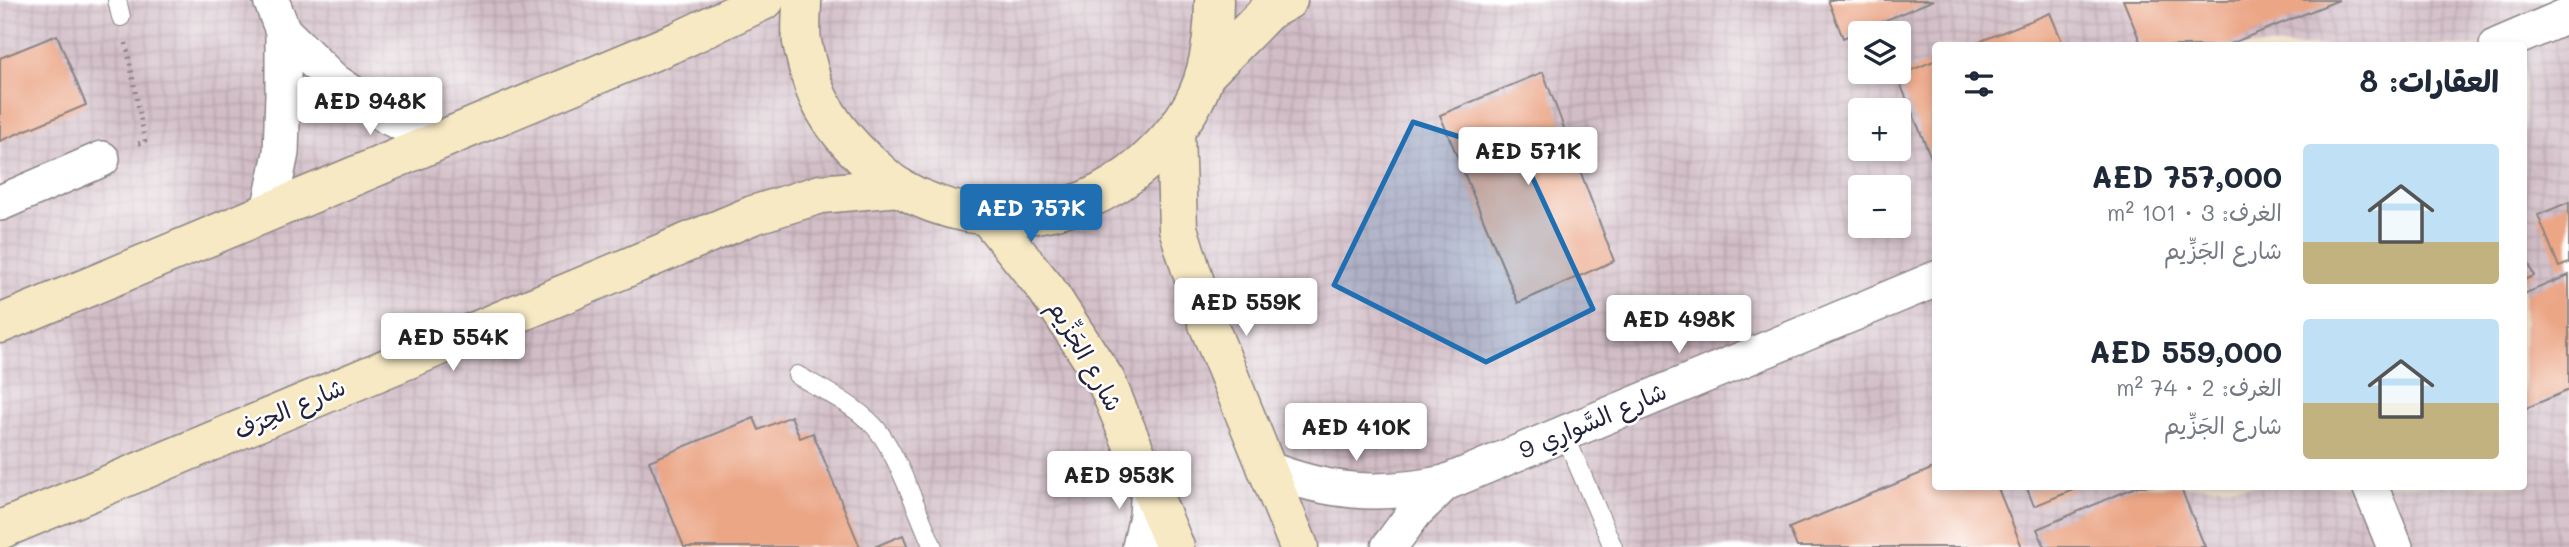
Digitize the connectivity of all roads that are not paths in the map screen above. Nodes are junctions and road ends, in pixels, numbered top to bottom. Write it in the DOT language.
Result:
graph roads {
  1 [pos="765,0"];
  2 [pos="802,0"];
  3 [pos="1214,0"];
  4 [pos="1288,0"];
  5 [pos="277,15"];
  6 [pos="2569,15"];
  7 [pos="2506,42"];
  8 [pos="1205,76"];
  9 [pos="1175,132"];
  10 [pos="439,141"];
  11 [pos="102,159"];
  12 [pos="899,187"];
  13 [pos="0,204"];
  14 [pos="269,211"];
  15 [pos="988,217"];
  16 [pos="1932,281"];
  17 [pos="0,324"];
  18 [pos="797,375"];
  19 [pos="1564,433"];
  20 [pos="1265,468"];
  21 [pos="1149,482"];
  22 [pos="1445,483"];
  23 [pos="2372,490"];
  24 [pos="0,530"];
  25 [pos="933,547"];
  26 [pos="1140,547"];
  27 [pos="1175,547"];
  28 [pos="1299,547"];
  29 [pos="1389,547"];
  30 [pos="1613,547"];
  31 [pos="2395,547"];
  1 -- 10 [label="street"];
  2 -- 12 [label="street"];
  3 -- 8 [label="street"];
  4 -- 8 [label="street"];
  5 -- 10 [label="street"];
  5 -- 14 [label="street"];
  6 -- 7 [label="street"];
  8 -- 9 [label="street"];
  9 -- 15 [label="street"];
  9 -- 20 [label="street"];
  10 -- 14 [label="street"];
  11 -- 13 [label="street"];
  12 -- 15 [label="street"];
  12 -- 24 [label="street, شارع الحِرَف"];
  14 -- 17 [label="street"];
  15 -- 21 [label="street, شارع الجَزِّيم"];
  16 -- 19 [label="street, شارع السَّوارِي 9"];
  18 -- 25 [label="lane"];
  19 -- 22 [label="street, شارع السَّوارِي 9"];
  19 -- 30 [label="lane"];
  20 -- 22 [label="street, شارع السَّوارِي 9"];
  20 -- 28 [label="street"];
  21 -- 26 [label="street"];
  21 -- 27 [label="street, شارع الجَزِّيم"];
  22 -- 29 [label="street, شارع السَّوارِي 9"];
  23 -- 31 [label="street"];
}
